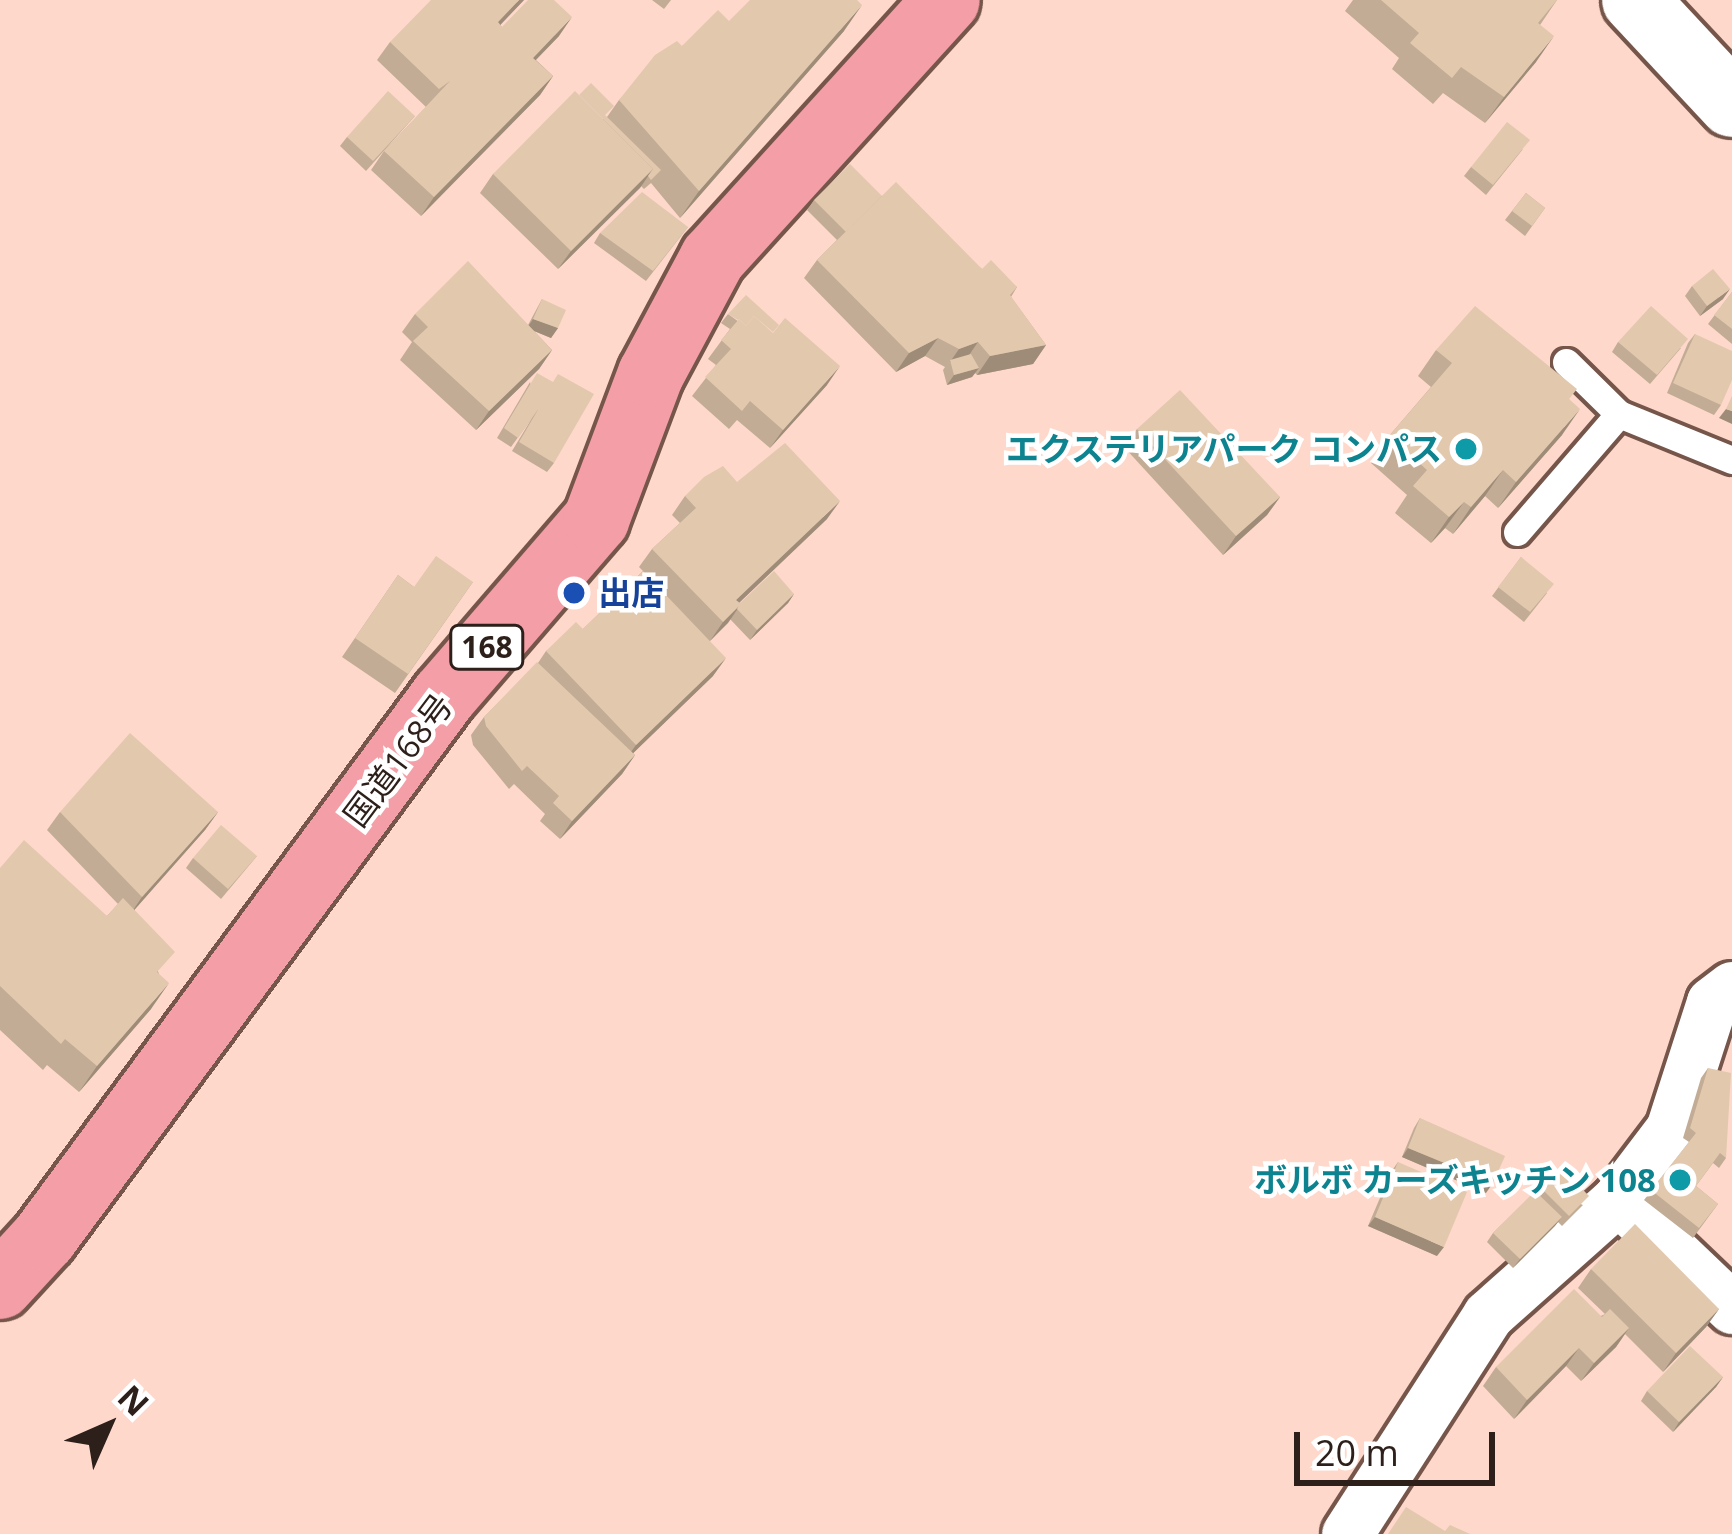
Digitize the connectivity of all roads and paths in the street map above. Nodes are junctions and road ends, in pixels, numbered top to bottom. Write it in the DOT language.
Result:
graph roads {
  1 [pos="947,0"];
  2 [pos="1635,0"];
  3 [pos="1732,104"];
  4 [pos="1566,362"];
  5 [pos="1619,414"];
  6 [pos="1732,460"];
  7 [pos="1517,532"];
  8 [pos="1732,987"];
  9 [pos="1618,1199"];
  10 [pos="0,1286"];
  11 [pos="1732,1308"];
  12 [pos="1347,1534"];
  1 -- 10 [label="highway, 国道168号 / 168"];
  2 -- 3 [label="main road"];
  4 -- 5 [label="lane"];
  5 -- 6 [label="lane"];
  5 -- 7 [label="lane"];
  8 -- 9 [label="street"];
  9 -- 11 [label="street"];
  9 -- 12 [label="street"];
}
